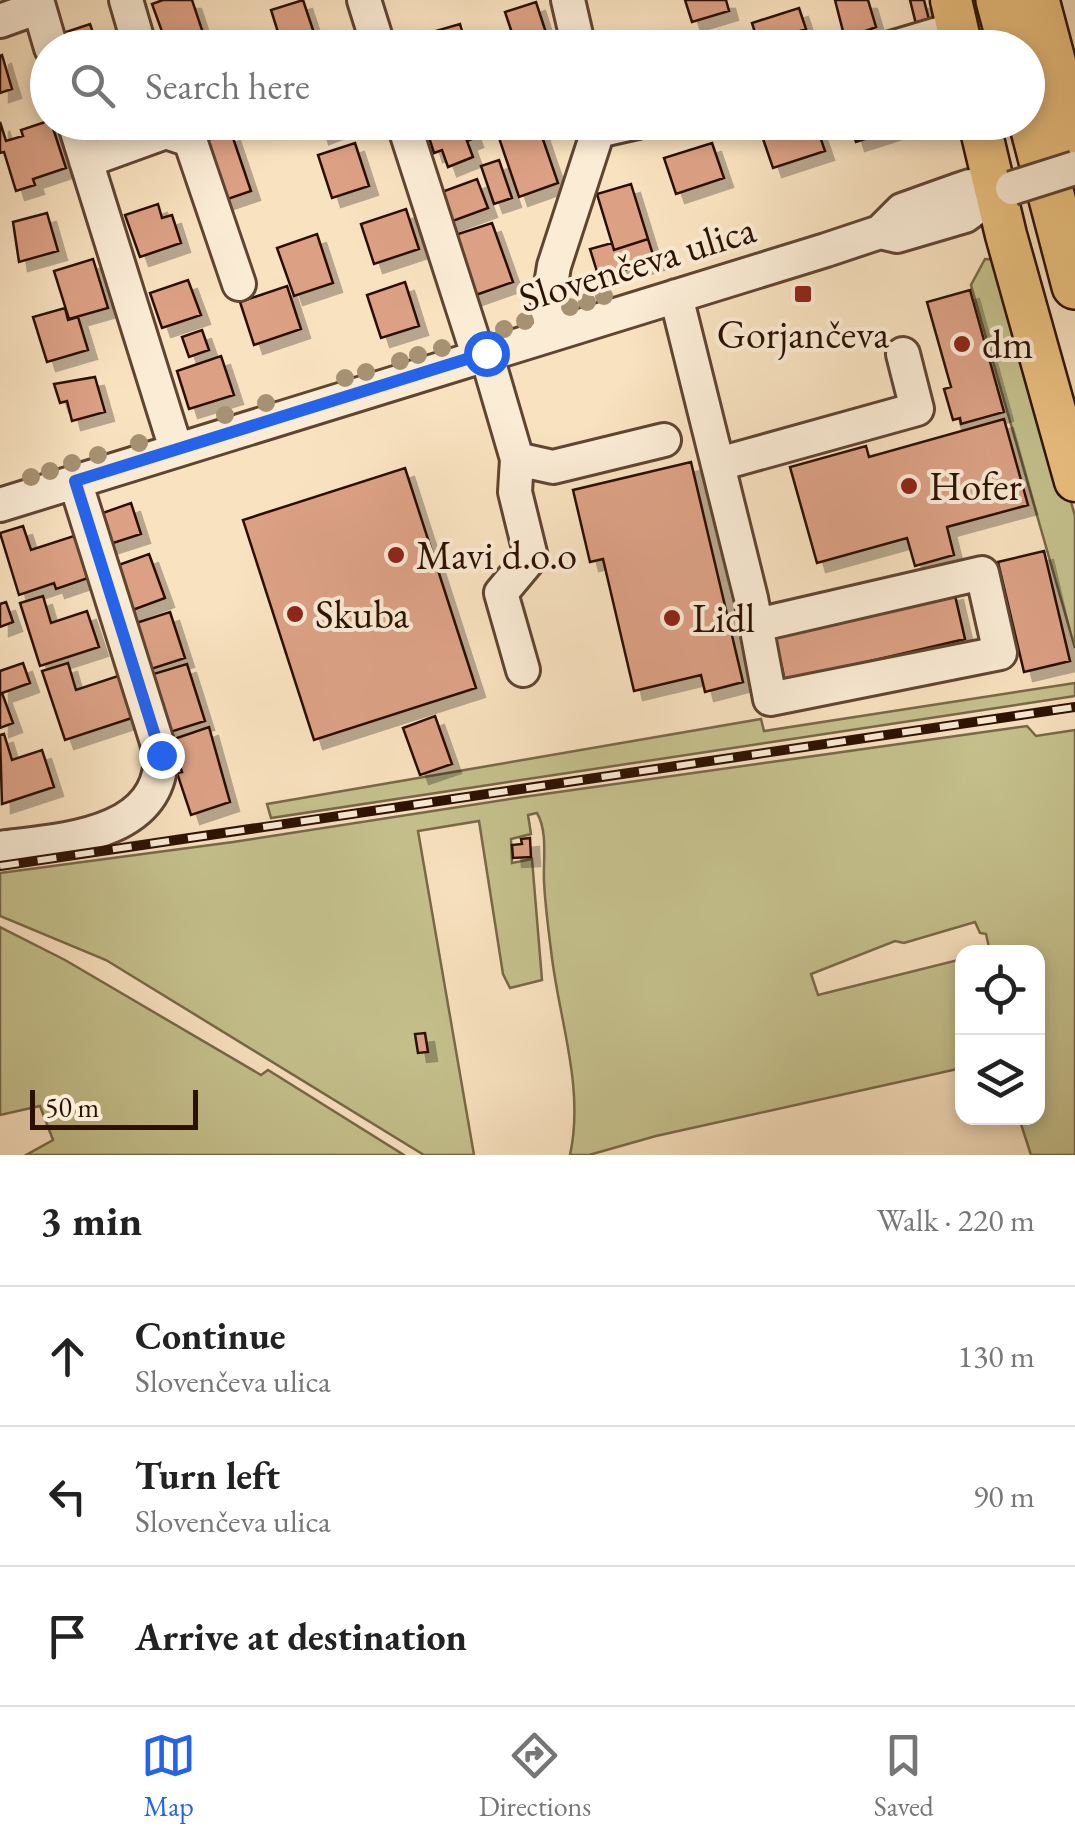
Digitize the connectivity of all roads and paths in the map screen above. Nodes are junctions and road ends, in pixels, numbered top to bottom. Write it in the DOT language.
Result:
graph roads {
  1 [pos="126,0"];
  2 [pos="364,0"];
  3 [pos="568,0"];
  4 [pos="999,0"];
  5 [pos="1036,0"];
  6 [pos="38,4"];
  7 [pos="0,21"];
  8 [pos="46,30"];
  9 [pos="135,30"];
  10 [pos="373,30"];
  11 [pos="575,30"];
  12 [pos="1007,30"];
  13 [pos="1044,30"];
  14 [pos="1045,34"];
  15 [pos="80,140"];
  16 [pos="135,140"];
  17 [pos="190,140"];
  18 [pos="409,140"];
  19 [pos="593,140"];
  20 [pos="986,140"];
  21 [pos="1036,140"];
  22 [pos="1075,147"];
  23 [pos="86,161"];
  24 [pos="1075,168"];
  25 [pos="1004,190"];
  26 [pos="239,284"];
  27 [pos="1075,286"];
  28 [pos="676,296"];
  29 [pos="553,333"];
  30 [pos="482,354"];
  31 [pos="903,354"];
  32 [pos="664,440"];
  33 [pos="176,449"];
  34 [pos="517,459"];
  35 [pos="720,464"];
  36 [pos="75,481"];
  37 [pos="1075,481"];
  38 [pos="0,505"];
  39 [pos="757,625"];
  40 [pos="523,670"];
  41 [pos="0,848"];
  1 -- 9 [label="street"];
  2 -- 10 [label="street"];
  3 -- 11 [label="street"];
  4 -- 12 [label="highway"];
  5 -- 13 [label="highway"];
  6 -- 7 [label="street"];
  6 -- 8 [label="street"];
  14 -- 22 [label="highway"];
  15 -- 23 [label="street"];
  16 -- 23 [label="street"];
  17 -- 26 [label="street"];
  18 -- 30 [label="street"];
  19 -- 29 [label="street"];
  20 -- 25 [label="main road"];
  21 -- 27 [label="highway"];
  23 -- 33 [label="street"];
  24 -- 25 [label="street, Slovenčeva ulica, bridge"];
  25 -- 28 [label="street, Slovenčeva ulica"];
  25 -- 37 [label="main road"];
  28 -- 29 [label="street, Slovenčeva ulica"];
  28 -- 35 [label="street"];
  29 -- 30 [label="street, Slovenčeva ulica"];
  30 -- 33 [label="street, Slovenčeva ulica"];
  30 -- 34 [label="street"];
  31 -- 35 [label="street"];
  32 -- 34 [label="street"];
  33 -- 36 [label="street, Slovenčeva ulica"];
  34 -- 40 [label="street"];
  35 -- 39 [label="street"];
  36 -- 38 [label="street, Slovenčeva ulica"];
  36 -- 41 [label="street"];
  39 -- 39 [label="street"];
}
